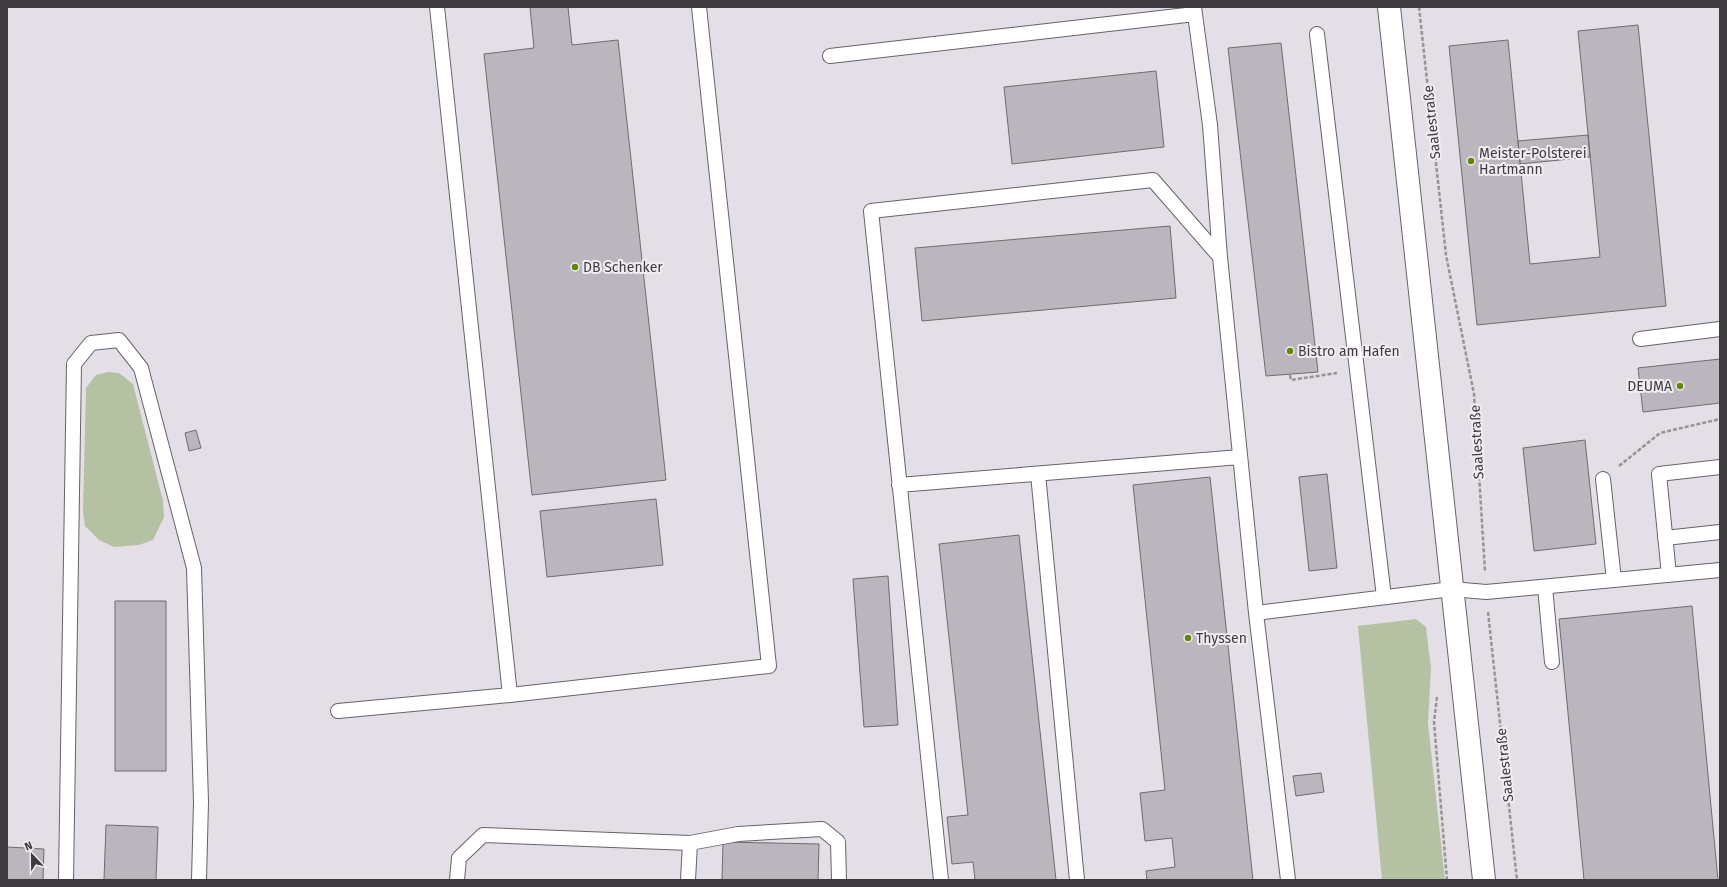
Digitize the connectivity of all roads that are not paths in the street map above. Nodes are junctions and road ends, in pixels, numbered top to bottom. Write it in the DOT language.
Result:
graph roads {
  1 [pos="436,7"];
  2 [pos="699,7"];
  3 [pos="1388,7"];
  4 [pos="1195,11"];
  5 [pos="1317,34"];
  6 [pos="830,56"];
  7 [pos="1220,257"];
  8 [pos="1720,329"];
  9 [pos="1640,339"];
  10 [pos="1240,457"];
  11 [pos="1720,467"];
  12 [pos="1038,474"];
  13 [pos="1603,479"];
  14 [pos="899,485"];
  15 [pos="1720,532"];
  16 [pos="1665,538"];
  17 [pos="1720,570"];
  18 [pos="1669,575"];
  19 [pos="1614,580"];
  20 [pos="1545,587"];
  21 [pos="1452,589"];
  22 [pos="1384,598"];
  23 [pos="1256,613"];
  24 [pos="1552,662"];
  25 [pos="510,695"];
  26 [pos="338,711"];
  27 [pos="690,843"];
  28 [pos="66,880"];
  29 [pos="199,880"];
  30 [pos="458,880"];
  31 [pos="688,880"];
  32 [pos="839,880"];
  33 [pos="941,880"];
  34 [pos="1077,880"];
  35 [pos="1288,880"];
  36 [pos="1484,880"];
  1 -- 25 [label="lane"];
  2 -- 25 [label="lane"];
  3 -- 21 [label="main road"];
  4 -- 6 [label="lane"];
  4 -- 7 [label="lane"];
  5 -- 22 [label="lane"];
  7 -- 10 [label="lane"];
  7 -- 14 [label="lane"];
  8 -- 9 [label="lane"];
  10 -- 12 [label="lane"];
  10 -- 23 [label="lane"];
  11 -- 16 [label="lane"];
  12 -- 14 [label="lane"];
  12 -- 34 [label="lane"];
  13 -- 19 [label="lane"];
  14 -- 33 [label="lane"];
  15 -- 16 [label="lane"];
  16 -- 18 [label="lane"];
  17 -- 18 [label="lane"];
  18 -- 19 [label="lane"];
  19 -- 20 [label="lane"];
  20 -- 21 [label="lane"];
  20 -- 24 [label="lane"];
  21 -- 22 [label="lane"];
  21 -- 36 [label="main road"];
  22 -- 23 [label="lane"];
  23 -- 35 [label="lane"];
  25 -- 26 [label="lane"];
  27 -- 30 [label="lane"];
  27 -- 31 [label="lane"];
  27 -- 32 [label="lane"];
  28 -- 29 [label="lane"];
}
